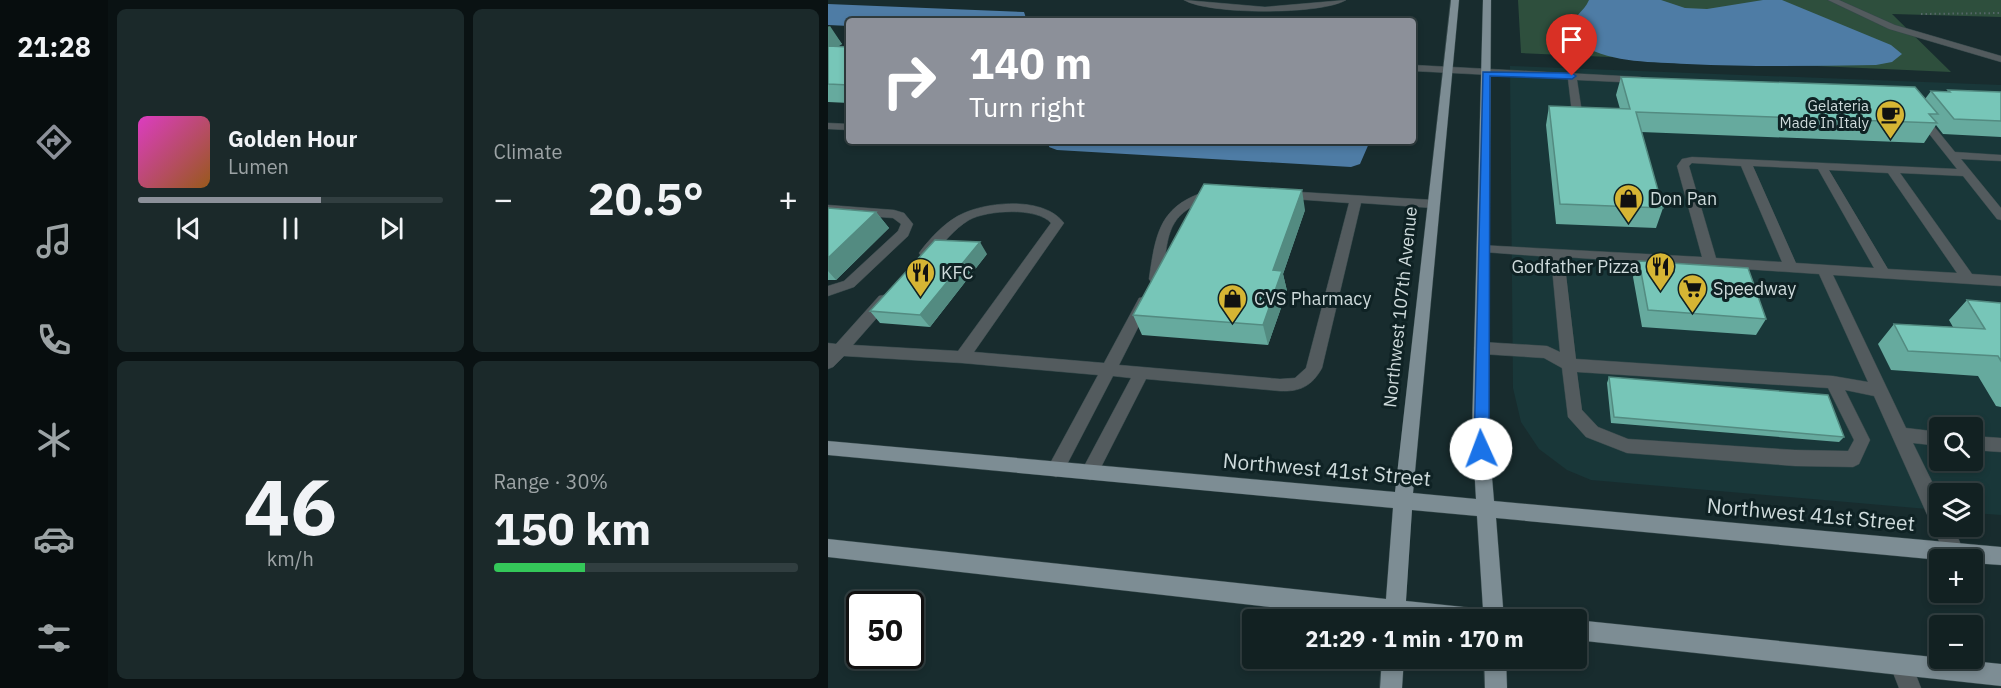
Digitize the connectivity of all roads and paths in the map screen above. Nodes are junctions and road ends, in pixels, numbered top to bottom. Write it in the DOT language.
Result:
graph roads {
  1 [pos="1188,0"];
  2 [pos="1342,0"];
  3 [pos="1455,0"];
  4 [pos="1487,0"];
  5 [pos="1832,0"];
  6 [pos="1913,14"];
  7 [pos="2001,14"];
  8 [pos="2001,59"];
  9 [pos="1416,68"];
  10 [pos="1449,71"];
  11 [pos="1486,73"];
  12 [pos="1572,76"];
  13 [pos="1654,81"];
  14 [pos="1909,103"];
  15 [pos="1577,113"];
  16 [pos="828,126"];
  17 [pos="846,127"];
  18 [pos="1952,155"];
  19 [pos="2001,158"];
  20 [pos="1746,163"];
  21 [pos="1822,167"];
  22 [pos="1892,170"];
  23 [pos="1966,173"];
  24 [pos="1232,192"];
  25 [pos="1982,192"];
  26 [pos="1212,193"];
  27 [pos="2001,193"];
  28 [pos="1266,194"];
  29 [pos="1356,200"];
  30 [pos="1432,204"];
  31 [pos="828,209"];
  32 [pos="1194,213"];
  33 [pos="2001,216"];
  34 [pos="1484,248"];
  35 [pos="1173,251"];
  36 [pos="1557,252"];
  37 [pos="1710,262"];
  38 [pos="916,265"];
  39 [pos="1791,268"];
  40 [pos="1824,270"];
  41 [pos="1883,273"];
  42 [pos="1156,279"];
  43 [pos="1968,279"];
  44 [pos="2001,281"];
  45 [pos="893,289"];
  46 [pos="828,291"];
  47 [pos="1482,348"];
  48 [pos="833,349"];
  49 [pos="962,357"];
  50 [pos="828,363"];
  51 [pos="1569,365"];
  52 [pos="1108,369"];
  53 [pos="1142,372"];
  54 [pos="1833,382"];
  55 [pos="1879,390"];
  56 [pos="1901,435"];
  57 [pos="1929,438"];
  58 [pos="1983,444"];
  59 [pos="2001,445"];
  60 [pos="828,448"];
  61 [pos="1056,470"];
  62 [pos="1090,472"];
  63 [pos="1929,495"];
  64 [pos="1403,501"];
  65 [pos="1486,507"];
  66 [pos="828,548"];
  67 [pos="1929,550"];
  68 [pos="1983,554"];
  69 [pos="2001,556"];
  70 [pos="1344,609"];
  71 [pos="1395,609"];
  72 [pos="1493,609"];
  73 [pos="1587,631"];
  74 [pos="1901,665"];
  75 [pos="1392,669"];
  76 [pos="1495,669"];
  77 [pos="2001,675"];
  78 [pos="1391,688"];
  79 [pos="1496,688"];
  80 [pos="1910,688"];
  1 -- 2 [label="lane"];
  3 -- 10 [label="main road, Northwest 107th Avenue"];
  4 -- 11 [label="main road"];
  5 -- 8 [label="lane"];
  6 -- 7 [label="path"];
  9 -- 10 [label="lane"];
  10 -- 11 [label="lane"];
  10 -- 30 [label="main road, Northwest 107th Avenue"];
  11 -- 12 [label="lane"];
  11 -- 34 [label="main road"];
  12 -- 13 [label="lane"];
  12 -- 15 [label="lane"];
  14 -- 18 [label="lane"];
  16 -- 17 [label="lane"];
  18 -- 19 [label="lane"];
  18 -- 23 [label="lane"];
  20 -- 21 [label="lane"];
  20 -- 37 [label="lane"];
  20 -- 39 [label="lane"];
  21 -- 22 [label="lane"];
  21 -- 41 [label="lane"];
  22 -- 23 [label="lane"];
  22 -- 43 [label="lane"];
  23 -- 25 [label="lane"];
  24 -- 26 [label="lane"];
  25 -- 27 [label="lane"];
  25 -- 33 [label="lane"];
  26 -- 32 [label="lane"];
  26 -- 42 [label="lane"];
  28 -- 29 [label="lane"];
  29 -- 30 [label="lane"];
  29 -- 53 [label="lane"];
  30 -- 64 [label="main road, Northwest 107th Avenue"];
  31 -- 46 [label="lane"];
  34 -- 36 [label="lane"];
  34 -- 47 [label="main road"];
  35 -- 42 [label="lane"];
  36 -- 37 [label="lane"];
  36 -- 51 [label="lane"];
  37 -- 39 [label="lane"];
  38 -- 49 [label="lane"];
  39 -- 40 [label="lane"];
  40 -- 41 [label="lane"];
  40 -- 55 [label="lane"];
  41 -- 43 [label="lane"];
  42 -- 52 [label="lane"];
  43 -- 44 [label="lane"];
  45 -- 48 [label="lane"];
  47 -- 51 [label="lane"];
  47 -- 65 [label="main road"];
  48 -- 49 [label="lane"];
  48 -- 50 [label="lane"];
  49 -- 52 [label="lane"];
  51 -- 54 [label="lane"];
  51 -- 54 [label="lane"];
  52 -- 53 [label="lane"];
  52 -- 61 [label="lane"];
  53 -- 62 [label="lane"];
  54 -- 55 [label="lane"];
  55 -- 56 [label="lane"];
  56 -- 57 [label="lane"];
  56 -- 63 [label="lane"];
  58 -- 59 [label="lane"];
  60 -- 61 [label="main road, Northwest 41st Street"];
  61 -- 62 [label="main road, Northwest 41st Street"];
  62 -- 64 [label="main road, Northwest 41st Street"];
  64 -- 65 [label="main road, Northwest 41st Street"];
  64 -- 71 [label="main road, Northwest 107th Avenue"];
  65 -- 67 [label="main road, Northwest 41st Street"];
  65 -- 72 [label="main road"];
  66 -- 70 [label="main road"];
  68 -- 69 [label="main road, Northwest 41st Street"];
  73 -- 74 [label="main road"];
  74 -- 77 [label="main road"];
  74 -- 80 [label="lane"];
  75 -- 78 [label="main road"];
  76 -- 79 [label="main road"];
}
